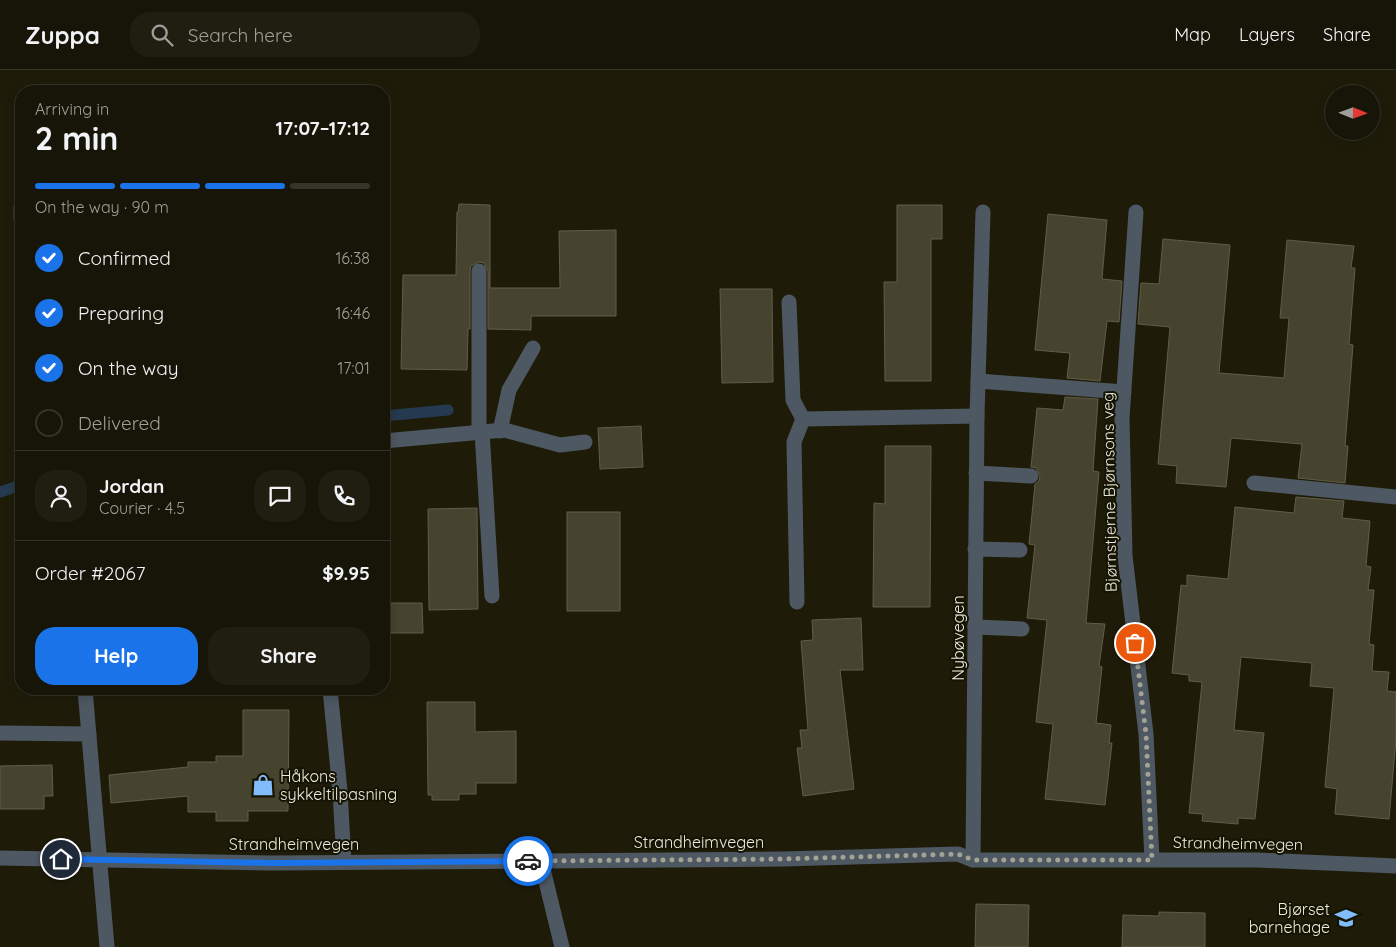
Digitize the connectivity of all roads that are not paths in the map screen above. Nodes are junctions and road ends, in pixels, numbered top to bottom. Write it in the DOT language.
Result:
graph roads {
  1 [pos="983,212"];
  2 [pos="1136,212"];
  3 [pos="479,271"];
  4 [pos="789,302"];
  5 [pos="533,348"];
  6 [pos="978,380"];
  7 [pos="1124,392"];
  8 [pos="977,416"];
  9 [pos="803,418"];
  10 [pos="500,431"];
  11 [pos="480,432"];
  12 [pos="390,440"];
  13 [pos="586,442"];
  14 [pos="976,473"];
  15 [pos="1031,476"];
  16 [pos="1254,483"];
  17 [pos="1396,498"];
  18 [pos="976,549"];
  19 [pos="1020,550"];
  20 [pos="492,596"];
  21 [pos="797,602"];
  22 [pos="975,626"];
  23 [pos="1022,629"];
  24 [pos="86,695"];
  25 [pos="331,695"];
  26 [pos="0,733"];
  27 [pos="89,734"];
  28 [pos="0,858"];
  29 [pos="99,860"];
  30 [pos="973,860"];
  31 [pos="1152,860"];
  32 [pos="541,861"];
  33 [pos="344,862"];
  34 [pos="1396,866"];
  35 [pos="107,947"];
  36 [pos="562,947"];
  1 -- 6 [label="street, Nybøvegen"];
  2 -- 7 [label="street, Bjørnstjerne Bjørnsons veg"];
  3 -- 11 [label="street"];
  4 -- 9 [label="street"];
  5 -- 10 [label="street"];
  6 -- 7 [label="street"];
  6 -- 8 [label="street, Nybøvegen"];
  7 -- 31 [label="street, Bjørnstjerne Bjørnsons veg"];
  8 -- 9 [label="street"];
  8 -- 14 [label="street, Nybøvegen"];
  9 -- 21 [label="street"];
  10 -- 11 [label="street"];
  10 -- 13 [label="street"];
  11 -- 12 [label="street"];
  11 -- 20 [label="street"];
  14 -- 15 [label="street"];
  14 -- 18 [label="street, Nybøvegen"];
  16 -- 17 [label="street"];
  18 -- 19 [label="street"];
  18 -- 22 [label="street, Nybøvegen"];
  22 -- 23 [label="street"];
  22 -- 30 [label="street, Nybøvegen"];
  24 -- 27 [label="street"];
  25 -- 33 [label="street"];
  26 -- 27 [label="street"];
  27 -- 29 [label="street"];
  28 -- 29 [label="street, Strandheimvegen"];
  29 -- 33 [label="street, Strandheimvegen"];
  29 -- 35 [label="street"];
  30 -- 31 [label="street, Strandheimvegen"];
  30 -- 32 [label="street, Strandheimvegen"];
  31 -- 34 [label="street, Strandheimvegen"];
  32 -- 33 [label="street, Strandheimvegen"];
  32 -- 36 [label="street"];
}
